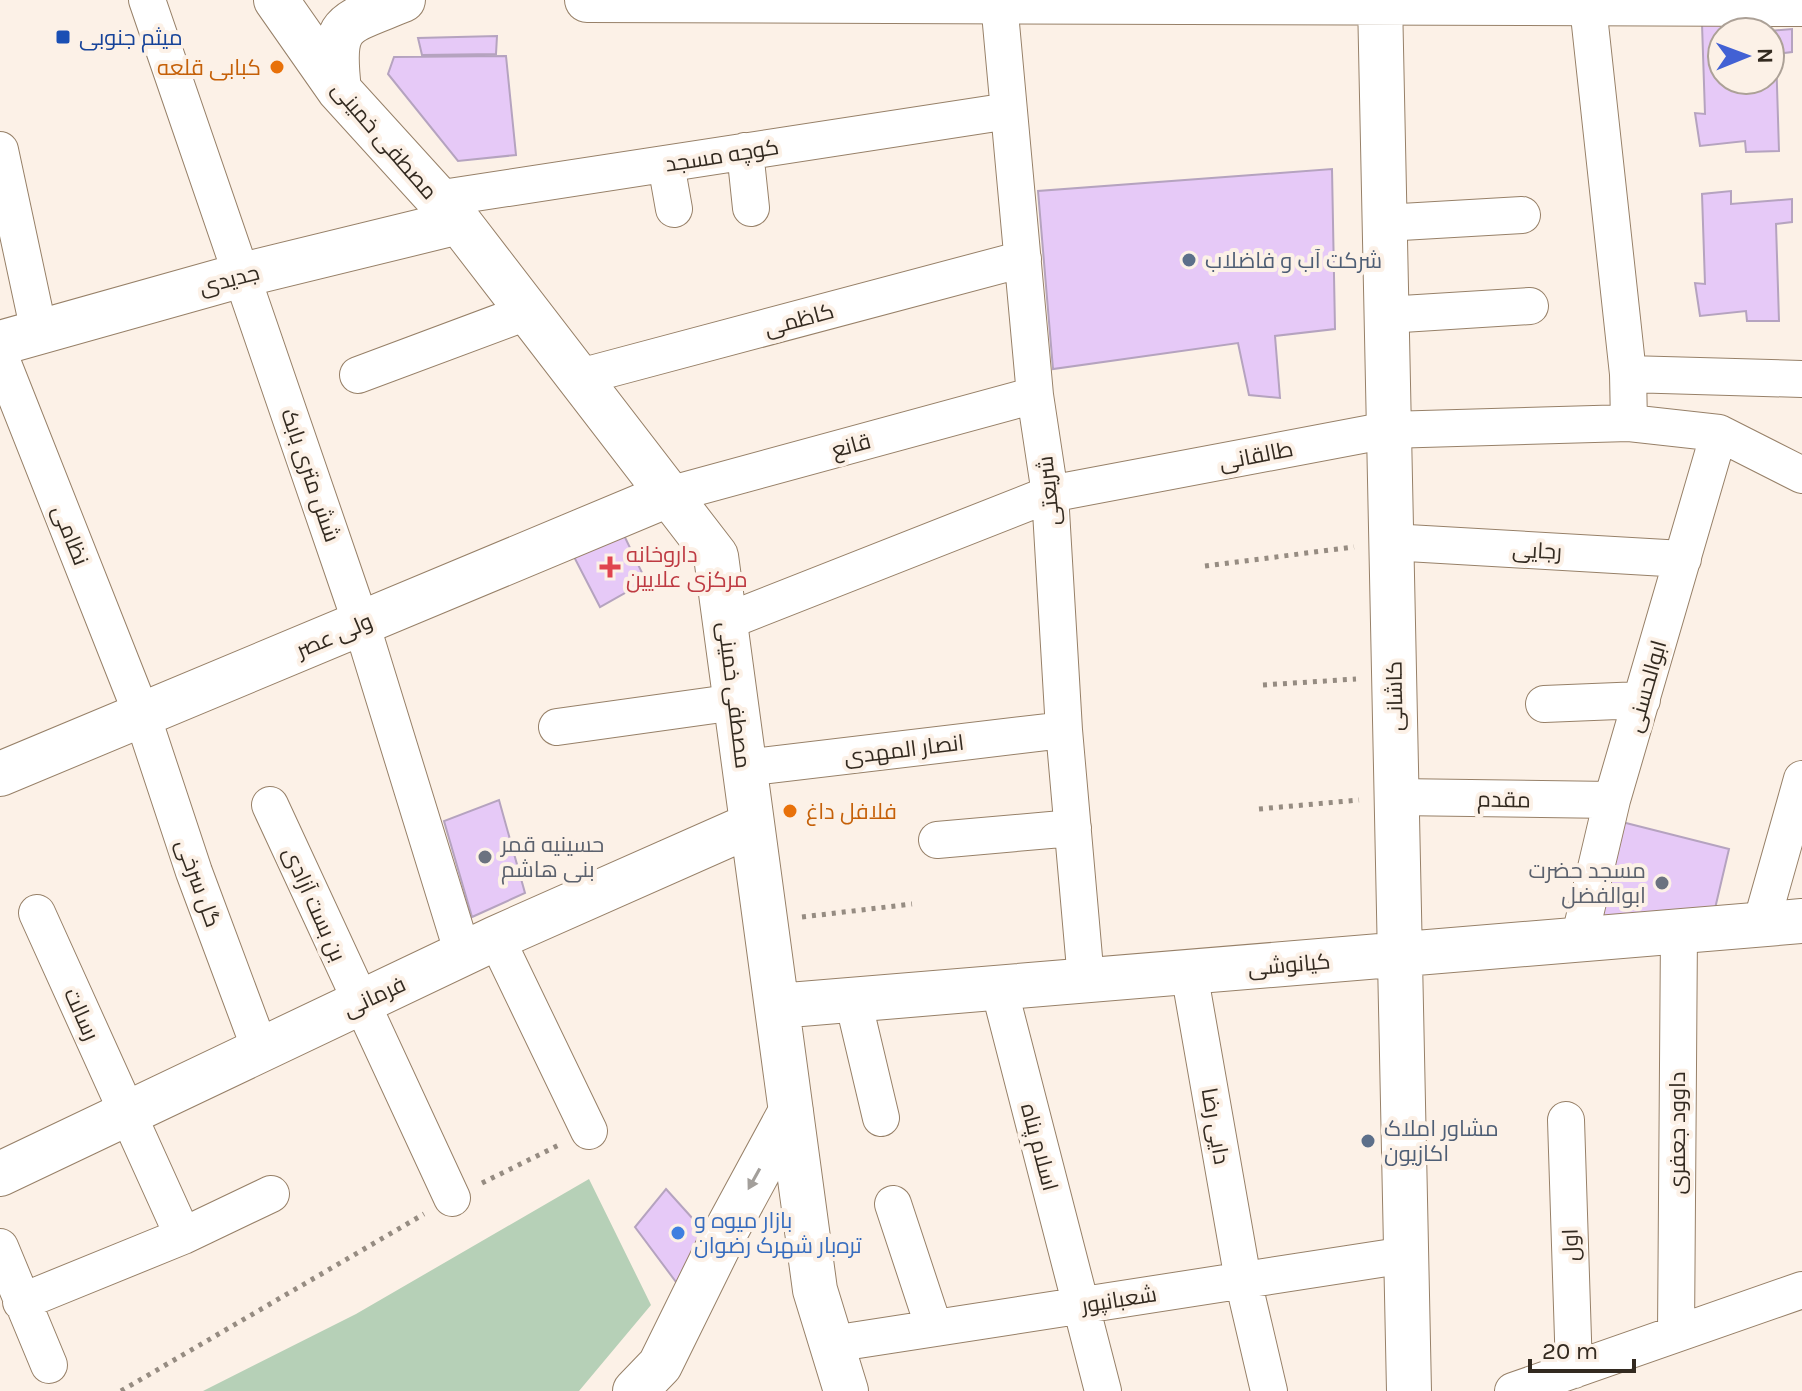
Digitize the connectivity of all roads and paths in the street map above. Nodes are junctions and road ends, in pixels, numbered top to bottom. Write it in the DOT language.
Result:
graph roads {
  1 [pos="147,0"];
  2 [pos="276,0"];
  3 [pos="403,0"];
  4 [pos="587,0"];
  5 [pos="999,2"];
  6 [pos="1380,3"];
  7 [pos="1802,4"];
  8 [pos="1588,6"];
  9 [pos="339,90"];
  10 [pos="1009,111"];
  11 [pos="0,150"];
  12 [pos="745,151"];
  13 [pos="666,164"];
  14 [pos="751,208"];
  15 [pos="674,209"];
  16 [pos="447,210"];
  17 [pos="1522,215"];
  18 [pos="1384,223"];
  19 [pos="1023,259"];
  20 [pos="242,275"];
  21 [pos="1530,306"];
  22 [pos="527,312"];
  23 [pos="1386,315"];
  24 [pos="19,338"];
  25 [pos="0,356"];
  26 [pos="1628,374"];
  27 [pos="358,375"];
  28 [pos="576,378"];
  29 [pos="1802,379"];
  30 [pos="1035,395"];
  31 [pos="1629,423"];
  32 [pos="1388,430"];
  33 [pos="1719,433"];
  34 [pos="1802,475"];
  35 [pos="1050,494"];
  36 [pos="668,495"];
  37 [pos="1390,542"];
  38 [pos="1683,559"];
  39 [pos="1205,566"];
  40 [pos="725,622"];
  41 [pos="361,623"];
  42 [pos="1393,677"];
  43 [pos="1263,685"];
  44 [pos="1642,700"];
  45 [pos="736,702"];
  46 [pos="1544,704"];
  47 [pos="142,715"];
  48 [pos="557,727"];
  49 [pos="1064,730"];
  50 [pos="745,768"];
  51 [pos="0,774"];
  52 [pos="1802,779"];
  53 [pos="1396,797"];
  54 [pos="1612,800"];
  55 [pos="270,805"];
  56 [pos="1259,809"];
  57 [pos="751,825"];
  58 [pos="1073,828"];
  59 [pos="937,840"];
  60 [pos="912,904"];
  61 [pos="37,913"];
  62 [pos="766,921"];
  63 [pos="1781,922"];
  64 [pos="1679,931"];
  65 [pos="1579,940"];
  66 [pos="480,946"];
  67 [pos="1400,955"];
  68 [pos="1189,972"];
  69 [pos="1086,980"];
  70 [pos="999,988"];
  71 [pos="853,1000"];
  72 [pos="360,1002"];
  73 [pos="777,1006"];
  74 [pos="260,1049"];
  75 [pos="791,1111"];
  76 [pos="127,1115"];
  77 [pos="881,1118"];
  78 [pos="1566,1120"];
  79 [pos="589,1131"];
  80 [pos="0,1174"];
  81 [pos="271,1194"];
  82 [pos="452,1198"];
  83 [pos="893,1204"];
  84 [pos="183,1236"];
  85 [pos="0,1247"];
  86 [pos="1406,1255"];
  87 [pos="1243,1280"];
  88 [pos="1802,1290"];
  89 [pos="21,1302"];
  90 [pos="1081,1305"];
  91 [pos="934,1328"];
  92 [pos="1676,1334"];
  93 [pos="832,1344"];
  94 [pos="49,1365"];
  95 [pos="1574,1370"];
  96 [pos="121,1391"];
  97 [pos="635,1391"];
  98 [pos="846,1391"];
  99 [pos="1103,1391"];
  100 [pos="1269,1391"];
  101 [pos="1409,1391"];
  102 [pos="1513,1391"];
  1 -- 20 [label="street, شش متری بابک"];
  2 -- 9 [label="street, مصطفی خمینی"];
  3 -- 9 [label="street"];
  4 -- 5 [label="street"];
  5 -- 6 [label="street"];
  5 -- 10 [label="street, شریعتی"];
  6 -- 8 [label="street"];
  6 -- 18 [label="street, کاشانی"];
  7 -- 8 [label="street"];
  8 -- 26 [label="street"];
  9 -- 16 [label="street, مصطفی خمینی"];
  10 -- 12 [label="street, کوچه مسجد"];
  10 -- 19 [label="street, شریعتی"];
  11 -- 24 [label="street"];
  12 -- 13 [label="street, کوچه مسجد"];
  12 -- 14 [label="street"];
  13 -- 15 [label="street"];
  13 -- 16 [label="street, کوچه مسجد"];
  16 -- 20 [label="street, جدیدی"];
  16 -- 22 [label="street, مصطفی خمینی"];
  17 -- 18 [label="street"];
  18 -- 23 [label="street, کاشانی"];
  19 -- 28 [label="street, کاظمی"];
  19 -- 30 [label="street, شریعتی"];
  20 -- 24 [label="street, جدیدی"];
  20 -- 41 [label="street, شش متری بابک"];
  21 -- 23 [label="street"];
  22 -- 27 [label="street"];
  22 -- 28 [label="street, مصطفی خمینی"];
  23 -- 32 [label="street, کاشانی"];
  25 -- 47 [label="street, نظامی"];
  26 -- 29 [label="street"];
  26 -- 31 [label="street"];
  28 -- 36 [label="street, مصطفی خمینی"];
  30 -- 35 [label="street, شریعتی"];
  30 -- 36 [label="street, قانع"];
  31 -- 32 [label="street, طالقانی"];
  31 -- 33 [label="street, طالقانی"];
  32 -- 35 [label="street, طالقانی"];
  32 -- 37 [label="street, کاشانی"];
  33 -- 34 [label="street, طالقانی"];
  33 -- 38 [label="street, ابوالحسنی"];
  35 -- 40 [label="street, طالقانی"];
  35 -- 49 [label="street, شریعتی"];
  36 -- 40 [label="street, مصطفی خمینی"];
  36 -- 41 [label="street, ولی عصر"];
  37 -- 38 [label="street, رجایی"];
  37 -- 39 [label="path"];
  37 -- 42 [label="street, کاشانی"];
  38 -- 44 [label="street, ابوالحسنی"];
  40 -- 45 [label="street, مصطفی خمینی"];
  41 -- 47 [label="street, ولی عصر"];
  41 -- 66 [label="street, شش متری بابک"];
  42 -- 43 [label="path"];
  42 -- 53 [label="street, کاشانی"];
  44 -- 46 [label="street"];
  44 -- 54 [label="street, ابوالحسنی"];
  45 -- 48 [label="street"];
  45 -- 50 [label="street, مصطفی خمینی"];
  47 -- 51 [label="street, ولی عصر"];
  47 -- 74 [label="street, گل سرخی"];
  49 -- 50 [label="street, انصار المهدی"];
  49 -- 58 [label="street, شریعتی"];
  50 -- 57 [label="street, مصطفی خمینی"];
  52 -- 63 [label="street"];
  53 -- 54 [label="street, مقدم"];
  53 -- 56 [label="path"];
  53 -- 67 [label="street, کاشانی"];
  54 -- 65 [label="street, ابوالحسنی"];
  55 -- 72 [label="street, بن بست آزادی"];
  57 -- 62 [label="street, مصطفی خمینی"];
  57 -- 66 [label="street, فرمانی"];
  58 -- 59 [label="street"];
  58 -- 69 [label="street, شریعتی"];
  60 -- 62 [label="path"];
  61 -- 76 [label="street, رسالت"];
  62 -- 73 [label="street, مصطفی خمینی"];
  63 -- 64 [label="street, کیانوشی"];
  64 -- 65 [label="street, کیانوشی"];
  64 -- 92 [label="street, داوود جعفری"];
  65 -- 67 [label="street, کیانوشی"];
  66 -- 72 [label="street, فرمانی"];
  66 -- 79 [label="street, شش متری بابک"];
  67 -- 68 [label="street, کیانوشی"];
  67 -- 86 [label="street, کاشانی"];
  68 -- 69 [label="street, کیانوشی"];
  68 -- 87 [label="street, دایی رضا"];
  69 -- 70 [label="street, کیانوشی"];
  70 -- 71 [label="street, کیانوشی"];
  70 -- 90 [label="street, اسلام پناه"];
  71 -- 73 [label="street, کیانوشی"];
  71 -- 77 [label="street"];
  72 -- 74 [label="street, فرمانی"];
  72 -- 82 [label="street, بن بست آزادی"];
  73 -- 75 [label="street, مصطفی خمینی"];
  74 -- 76 [label="street, فرمانی"];
  75 -- 93 [label="street, مصطفی خمینی"];
  75 -- 97 [label="street, one-way"];
  76 -- 80 [label="street, فرمانی"];
  76 -- 84 [label="street"];
  78 -- 95 [label="street, اول"];
  79 -- 82 [label="path"];
  81 -- 84 [label="street"];
  82 -- 96 [label="path"];
  83 -- 91 [label="street"];
  84 -- 89 [label="street"];
  85 -- 89 [label="street"];
  86 -- 87 [label="street, شعبانپور"];
  86 -- 101 [label="street, کاشانی"];
  87 -- 90 [label="street, شعبانپور"];
  87 -- 100 [label="street, دایی رضا"];
  88 -- 92 [label="street"];
  89 -- 94 [label="street"];
  90 -- 91 [label="street, شعبانپور"];
  90 -- 99 [label="street, اسلام پناه"];
  91 -- 93 [label="street, شعبانپور"];
  92 -- 95 [label="street"];
  93 -- 98 [label="street, مصطفی خمینی"];
  95 -- 102 [label="street"];
}
